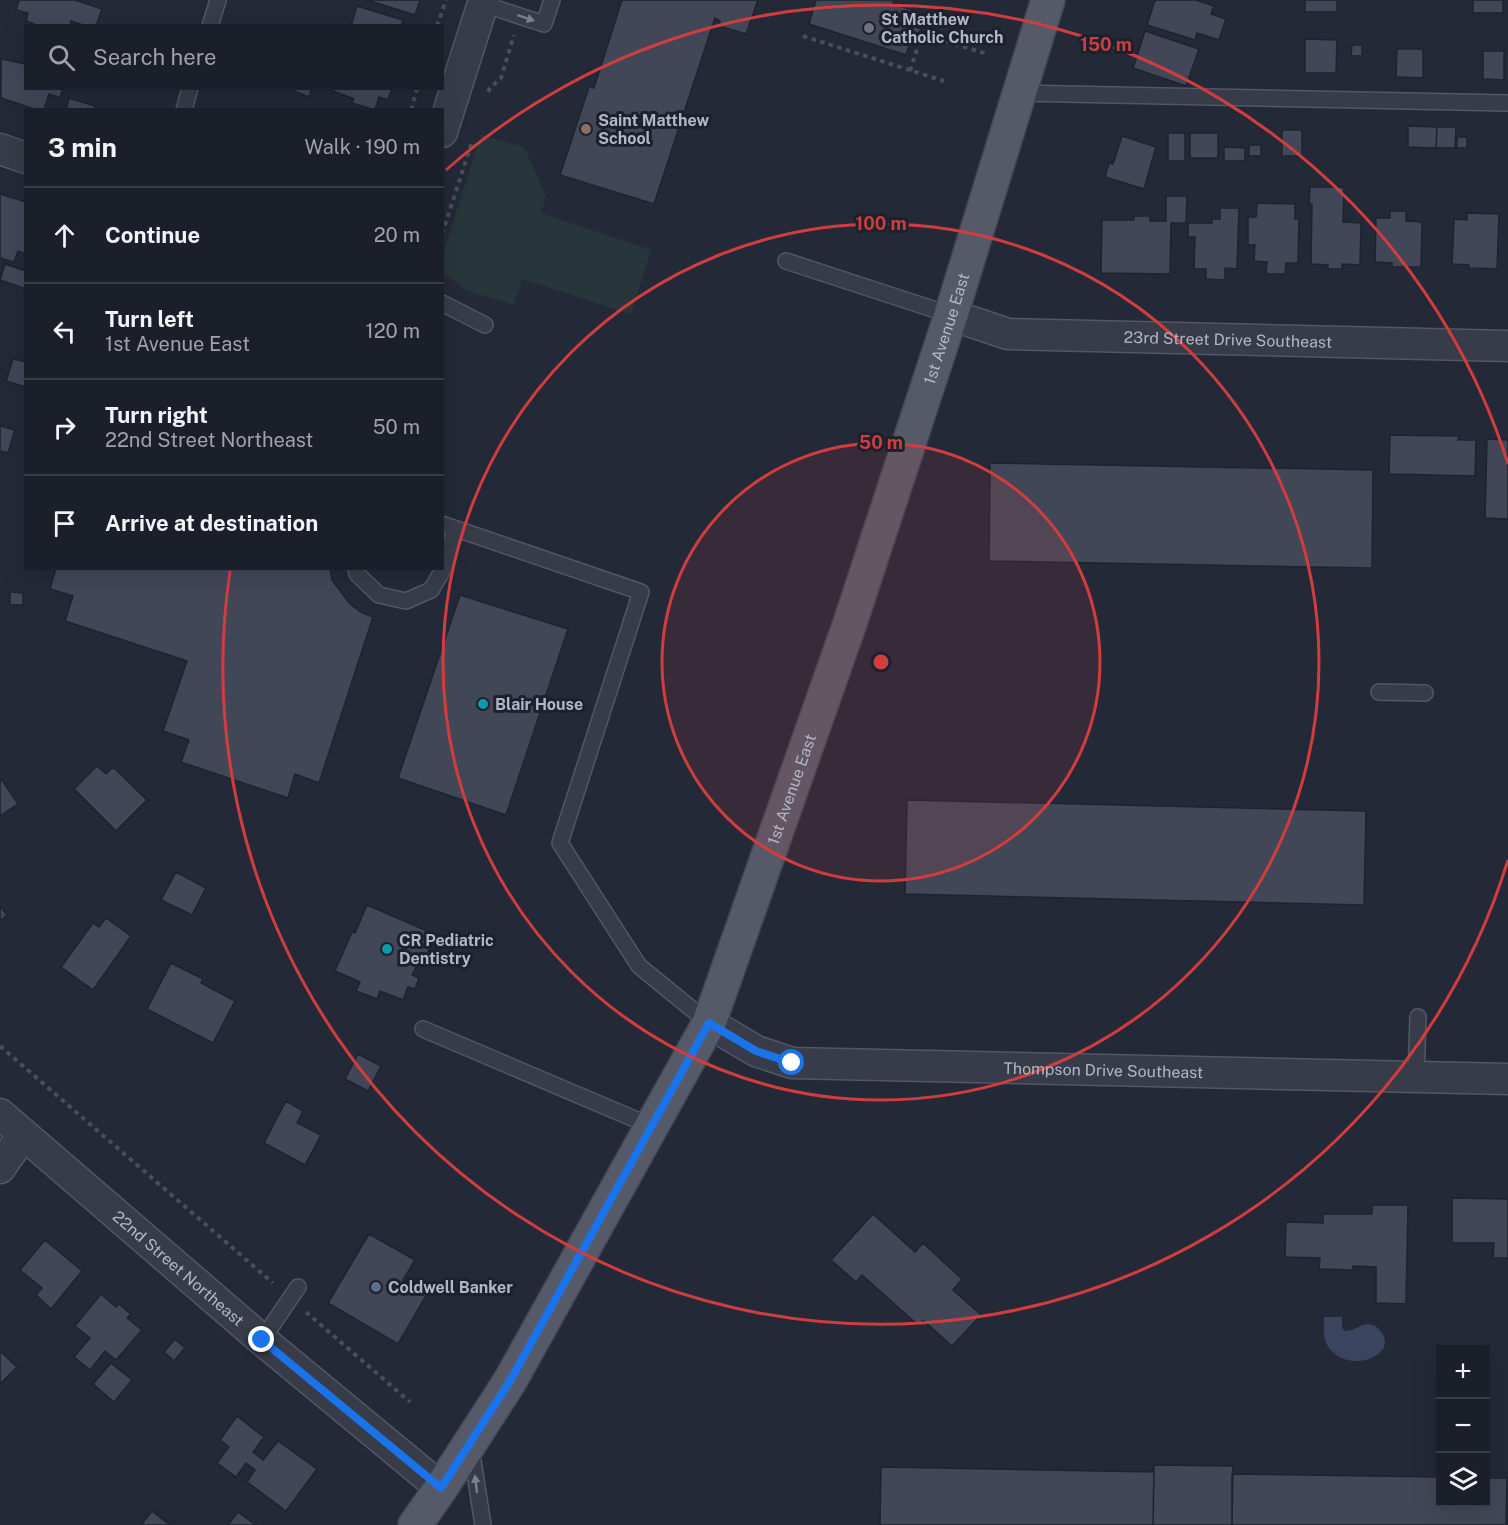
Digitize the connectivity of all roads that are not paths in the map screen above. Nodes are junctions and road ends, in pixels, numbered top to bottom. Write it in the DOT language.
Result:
graph roads {
  1 [pos="218,0"];
  2 [pos="552,0"];
  3 [pos="1048,0"];
  4 [pos="484,2"];
  5 [pos="211,24"];
  6 [pos="189,90"];
  7 [pos="1018,93"];
  8 [pos="1508,103"];
  9 [pos="185,108"];
  10 [pos="444,126"];
  11 [pos="0,149"];
  12 [pos="24,157"];
  13 [pos="786,261"];
  14 [pos="444,304"];
  15 [pos="951,315"];
  16 [pos="485,325"];
  17 [pos="1508,346"];
  18 [pos="449,527"];
  19 [pos="444,568"];
  20 [pos="356,570"];
  21 [pos="443,570"];
  22 [pos="1379,692"];
  23 [pos="1425,693"];
  24 [pos="1418,1017"];
  25 [pos="709,1023"];
  26 [pos="423,1029"];
  27 [pos="1416,1077"];
  28 [pos="1508,1079"];
  29 [pos="0,1114"];
  30 [pos="651,1126"];
  31 [pos="23,1135"];
  32 [pos="0,1168"];
  33 [pos="294,1292"];
  34 [pos="262,1340"];
  35 [pos="470,1443"];
  36 [pos="441,1488"];
  37 [pos="415,1525"];
  38 [pos="483,1525"];
  1 -- 5 [label="lane"];
  4 -- 2 [label="lane, one-way"];
  3 -- 7 [label="main road, 1st Avenue East"];
  4 -- 10 [label="street"];
  6 -- 9 [label="lane"];
  7 -- 8 [label="lane"];
  7 -- 15 [label="main road, 1st Avenue East"];
  11 -- 12 [label="street"];
  13 -- 15 [label="lane"];
  14 -- 16 [label="lane"];
  15 -- 17 [label="street, 23rd Street Drive Southeast"];
  15 -- 25 [label="main road, 1st Avenue East"];
  18 -- 19 [label="lane"];
  18 -- 25 [label="lane"];
  20 -- 21 [label="lane"];
  22 -- 23 [label="lane"];
  24 -- 27 [label="lane"];
  25 -- 27 [label="street, Thompson Drive Southeast"];
  25 -- 30 [label="main road, 1st Avenue East"];
  26 -- 30 [label="lane"];
  27 -- 28 [label="street, Thompson Drive Southeast"];
  29 -- 31 [label="street, 22nd Street Northeast"];
  30 -- 35 [label="main road, 1st Avenue East"];
  31 -- 32 [label="street"];
  31 -- 34 [label="street, 22nd Street Northeast"];
  33 -- 34 [label="lane"];
  34 -- 36 [label="street, 22nd Street Northeast"];
  35 -- 36 [label="main road, 1st Avenue East"];
  38 -- 35 [label="lane, one-way"];
  36 -- 37 [label="main road, 1st Avenue East"];
}
